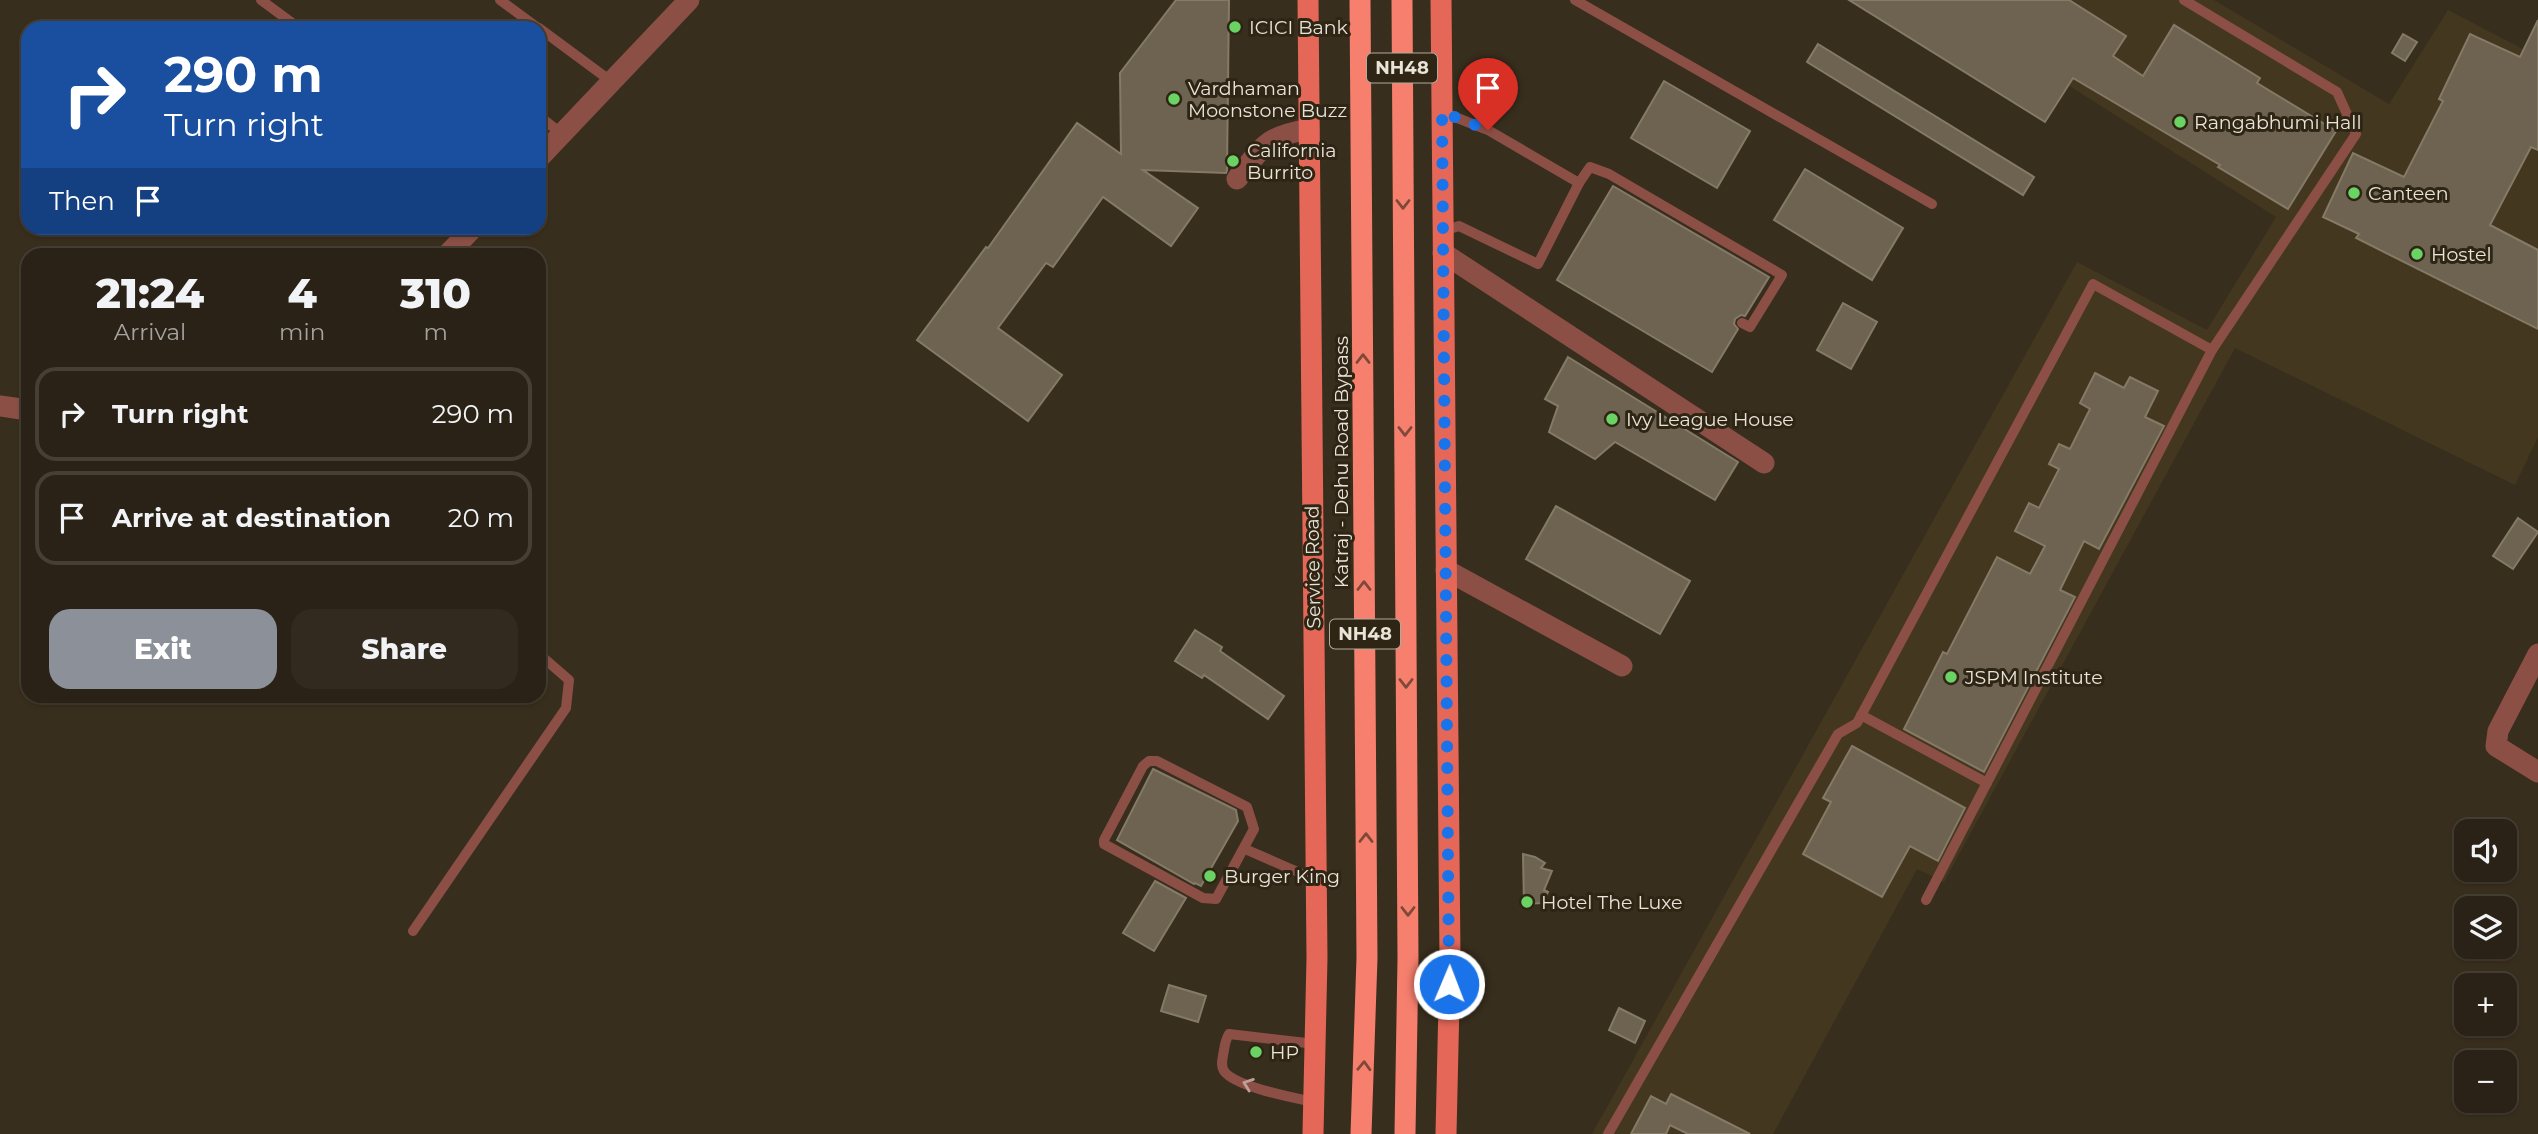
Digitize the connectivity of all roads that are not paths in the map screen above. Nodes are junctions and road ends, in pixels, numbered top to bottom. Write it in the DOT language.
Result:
graph roads {
  1 [pos="261,0"];
  2 [pos="500,0"];
  3 [pos="689,0"];
  4 [pos="1308,0"];
  5 [pos="1360,0"];
  6 [pos="1402,0"];
  7 [pos="1441,0"];
  8 [pos="1575,0"];
  9 [pos="2184,0"];
  10 [pos="290,21"];
  11 [pos="529,21"];
  12 [pos="546,33"];
  13 [pos="612,82"];
  14 [pos="1442,112"];
  15 [pos="546,121"];
  16 [pos="1309,129"];
  17 [pos="562,134"];
  18 [pos="546,151"];
  19 [pos="1237,179"];
  20 [pos="1579,183"];
  21 [pos="1932,204"];
  22 [pos="1443,231"];
  23 [pos="466,235"];
  24 [pos="454,248"];
  25 [pos="1443,253"];
  26 [pos="1742,323"];
  27 [pos="2212,350"];
  28 [pos="0,406"];
  29 [pos="21,410"];
  30 [pos="1764,463"];
  31 [pos="1446,570"];
  32 [pos="2538,654"];
  33 [pos="546,660"];
  34 [pos="1622,666"];
  35 [pos="1861,715"];
  36 [pos="2538,772"];
  37 [pos="1987,783"];
  38 [pos="1245,849"];
  39 [pos="1316,880"];
  40 [pos="1926,900"];
  41 [pos="413,931"];
  42 [pos="1315,1044"];
  43 [pos="1314,1102"];
  44 [pos="1313,1134"];
  45 [pos="1361,1134"];
  46 [pos="1405,1134"];
  47 [pos="1446,1134"];
  48 [pos="1608,1134"];
  1 -- 10 [label="lane"];
  2 -- 11 [label="lane"];
  3 -- 13 [label="street"];
  4 -- 16 [label="main road, Service Road"];
  45 -- 5 [label="highway, Katraj - Dehu Road Bypass / NH48, one-way"];
  6 -- 46 [label="highway, NH48, one-way"];
  7 -- 14 [label="main road"];
  8 -- 21 [label="lane"];
  9 -- 27 [label="lane"];
  12 -- 13 [label="lane"];
  13 -- 17 [label="street"];
  14 -- 20 [label="lane"];
  14 -- 22 [label="main road"];
  15 -- 17 [label="lane"];
  16 -- 19 [label="street"];
  16 -- 39 [label="main road, Service Road"];
  17 -- 18 [label="street"];
  20 -- 22 [label="lane"];
  20 -- 26 [label="lane"];
  22 -- 25 [label="main road"];
  23 -- 24 [label="street"];
  25 -- 30 [label="street"];
  25 -- 31 [label="main road"];
  27 -- 35 [label="lane"];
  27 -- 37 [label="lane"];
  28 -- 29 [label="street"];
  31 -- 34 [label="street"];
  31 -- 47 [label="main road"];
  32 -- 36 [label="street"];
  33 -- 41 [label="lane"];
  35 -- 37 [label="lane"];
  35 -- 48 [label="lane"];
  37 -- 40 [label="lane"];
  38 -- 38 [label="lane"];
  38 -- 39 [label="lane"];
  39 -- 42 [label="main road, Service Road"];
  42 -- 43 [label="main road, Service Road"];
  43 -- 42 [label="lane, one-way"];
  43 -- 44 [label="main road, Service Road"];
}
